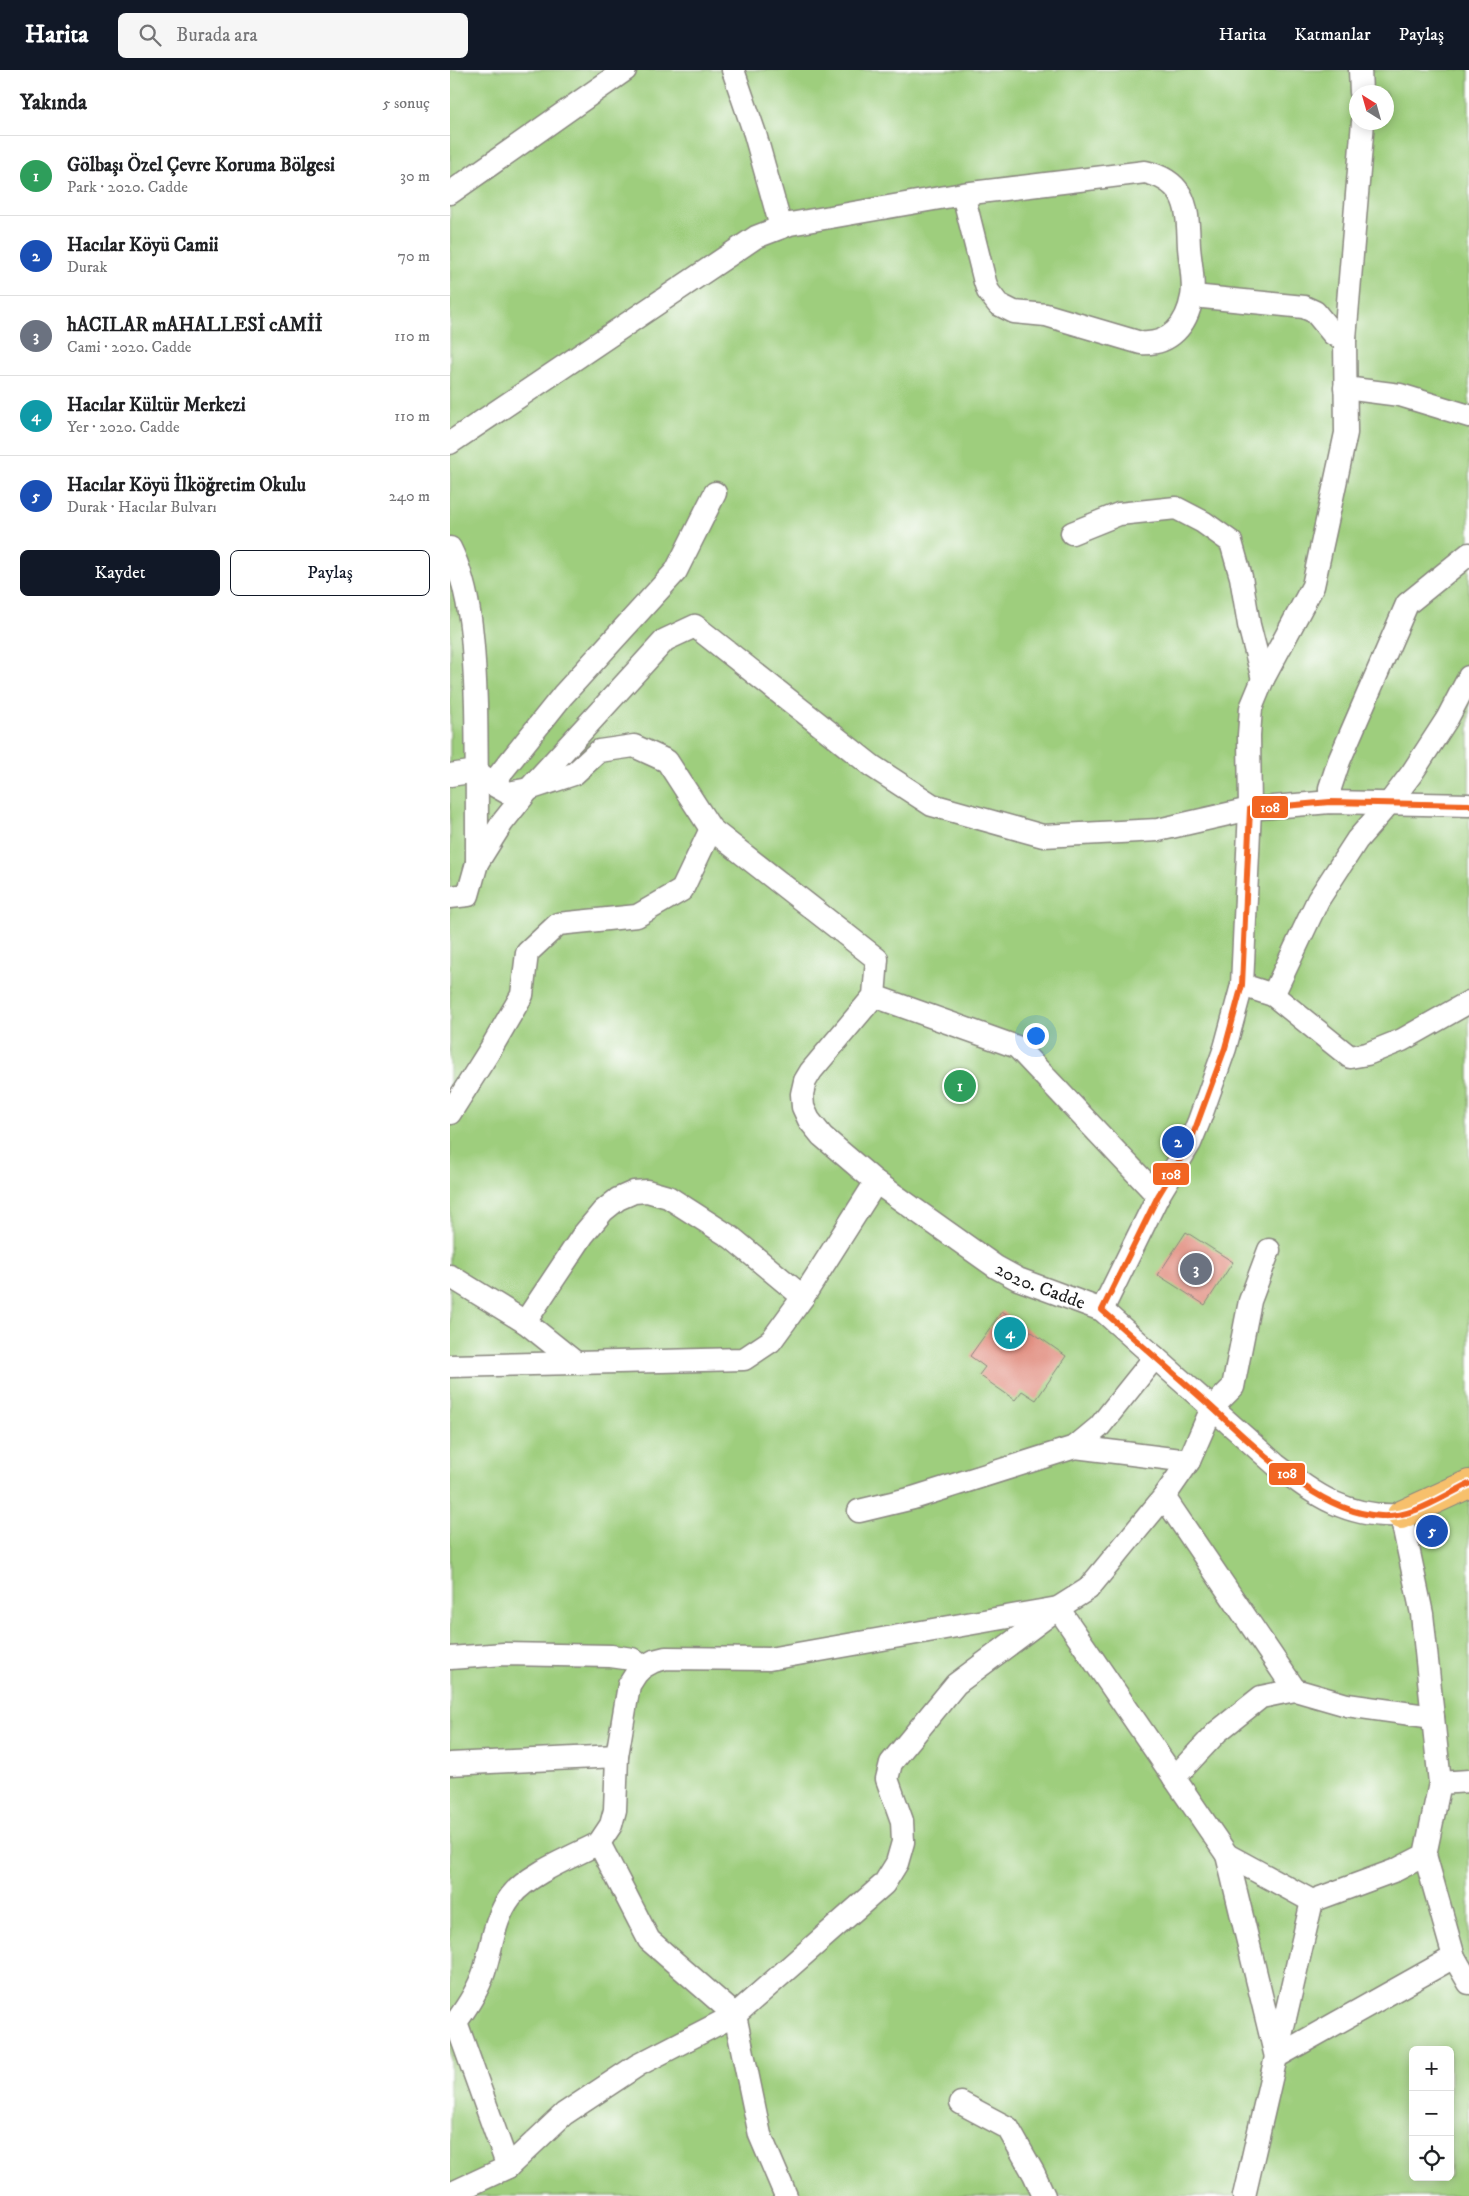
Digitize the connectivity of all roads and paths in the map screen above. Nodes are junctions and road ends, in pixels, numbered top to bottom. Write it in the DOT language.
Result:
graph roads {
  1 [pos="625,70"];
  2 [pos="733,70"];
  3 [pos="1360,70"];
  4 [pos="1361,85"];
  5 [pos="1362,130"];
  6 [pos="450,193"];
  7 [pos="963,194"];
  8 [pos="781,227"];
  9 [pos="1193,296"];
  10 [pos="1345,339"];
  11 [pos="1345,388"];
  12 [pos="1469,416"];
  13 [pos="450,443"];
  14 [pos="715,493"];
  15 [pos="1072,533"];
  16 [pos="450,548"];
  17 [pos="1469,554"];
  18 [pos="1469,677"];
  19 [pos="1263,679"];
  20 [pos="450,775"];
  21 [pos="485,778"];
  22 [pos="529,789"];
  23 [pos="1330,802"];
  24 [pos="1390,802"];
  25 [pos="1469,805"];
  26 [pos="1250,809"];
  27 [pos="711,829"];
  28 [pos="477,863"];
  29 [pos="450,897"];
  30 [pos="1242,984"];
  31 [pos="1273,995"];
  32 [pos="874,996"];
  33 [pos="1469,1002"];
  34 [pos="450,1113"];
  35 [pos="876,1182"];
  36 [pos="1158,1196"];
  37 [pos="1269,1250"];
  38 [pos="450,1276"];
  39 [pos="803,1297"];
  40 [pos="1102,1310"];
  41 [pos="525,1322"];
  42 [pos="1155,1357"];
  43 [pos="575,1362"];
  44 [pos="450,1366"];
  45 [pos="1212,1408"];
  46 [pos="1075,1447"];
  47 [pos="1189,1461"];
  48 [pos="1469,1484"];
  49 [pos="1164,1497"];
  50 [pos="859,1511"];
  51 [pos="1401,1515"];
  52 [pos="1058,1608"];
  53 [pos="450,1658"];
  54 [pos="643,1667"];
  55 [pos="1295,1690"];
  56 [pos="1433,1717"];
  57 [pos="617,1756"];
  58 [pos="450,1764"];
  59 [pos="1174,1778"];
  60 [pos="1469,1780"];
  61 [pos="1440,1783"];
  62 [pos="600,1843"];
  63 [pos="1226,1855"];
  64 [pos="1425,1855"];
  65 [pos="1312,1901"];
  66 [pos="1454,1957"];
  67 [pos="1469,1983"];
  68 [pos="735,2015"];
  69 [pos="453,2021"];
  70 [pos="1276,2057"];
  71 [pos="961,2103"];
  72 [pos="508,2167"];
  73 [pos="450,2194"];
  74 [pos="786,2196"];
  75 [pos="1044,2196"];
  76 [pos="1244,2196"];
  1 -- 6 [label="street"];
  2 -- 8 [label="street"];
  3 -- 4 [label="street"];
  5 -- 10 [label="street"];
  7 -- 8 [label="street"];
  7 -- 9 [label="street"];
  7 -- 9 [label="street"];
  8 -- 13 [label="street"];
  9 -- 10 [label="street"];
  10 -- 11 [label="street"];
  11 -- 12 [label="street"];
  11 -- 19 [label="street"];
  14 -- 21 [label="street"];
  15 -- 19 [label="street"];
  16 -- 21 [label="street"];
  17 -- 23 [label="street"];
  18 -- 24 [label="street"];
  19 -- 26 [label="street"];
  20 -- 21 [label="street"];
  21 -- 22 [label="street"];
  21 -- 28 [label="street"];
  22 -- 26 [label="street"];
  22 -- 27 [label="street"];
  22 -- 28 [label="street"];
  23 -- 24 [label="street"];
  23 -- 26 [label="street"];
  24 -- 25 [label="street"];
  24 -- 31 [label="street"];
  26 -- 30 [label="street"];
  27 -- 32 [label="street"];
  27 -- 34 [label="street"];
  28 -- 29 [label="street"];
  30 -- 31 [label="street"];
  30 -- 36 [label="street"];
  31 -- 33 [label="street"];
  32 -- 35 [label="street, 2020. Cadde"];
  32 -- 36 [label="street"];
  35 -- 39 [label="street"];
  35 -- 40 [label="street, 2020. Cadde"];
  36 -- 40 [label="street"];
  37 -- 45 [label="street"];
  38 -- 41 [label="street"];
  39 -- 41 [label="street"];
  39 -- 43 [label="street"];
  40 -- 42 [label="street, 2020. Cadde"];
  41 -- 43 [label="street"];
  42 -- 45 [label="street, 2020. Cadde"];
  42 -- 46 [label="street"];
  43 -- 44 [label="street"];
  45 -- 47 [label="street"];
  45 -- 51 [label="street, 2020. Cadde"];
  46 -- 47 [label="street"];
  46 -- 50 [label="street"];
  47 -- 49 [label="street"];
  48 -- 51 [label="main road"];
  49 -- 52 [label="street"];
  49 -- 55 [label="street"];
  51 -- 56 [label="street"];
  52 -- 54 [label="street"];
  52 -- 59 [label="street"];
  52 -- 68 [label="street"];
  53 -- 54 [label="street"];
  54 -- 57 [label="street"];
  55 -- 56 [label="street"];
  55 -- 59 [label="street"];
  56 -- 61 [label="street"];
  57 -- 58 [label="street"];
  57 -- 62 [label="street"];
  59 -- 63 [label="street"];
  60 -- 61 [label="street"];
  61 -- 64 [label="street"];
  62 -- 68 [label="street"];
  62 -- 69 [label="street"];
  63 -- 65 [label="street"];
  63 -- 70 [label="street"];
  64 -- 65 [label="street"];
  64 -- 66 [label="street"];
  65 -- 70 [label="street"];
  66 -- 67 [label="street"];
  66 -- 70 [label="street"];
  68 -- 72 [label="street"];
  68 -- 74 [label="street"];
  69 -- 72 [label="street"];
  70 -- 76 [label="street"];
  71 -- 75 [label="street"];
  72 -- 73 [label="street"];
}
